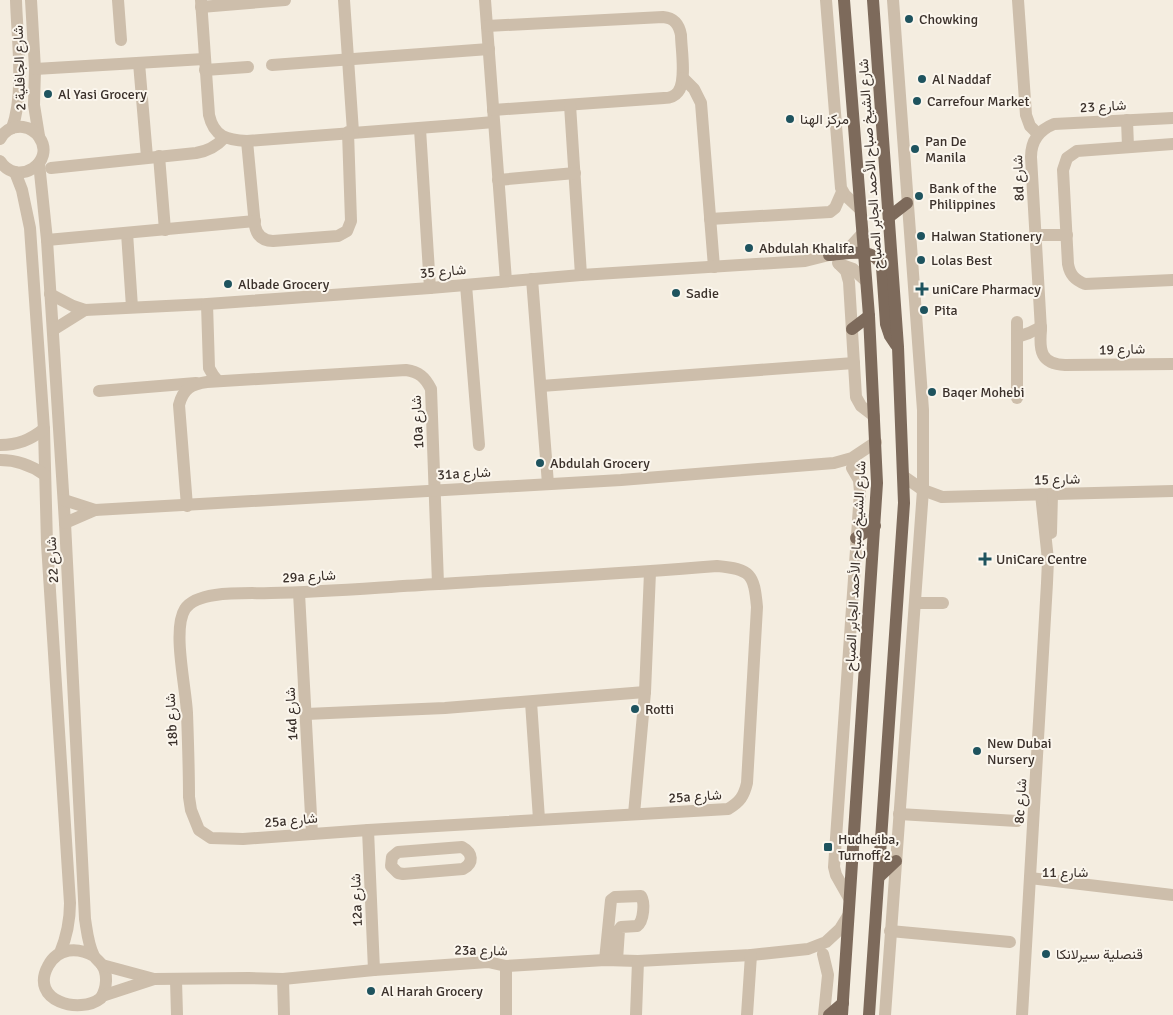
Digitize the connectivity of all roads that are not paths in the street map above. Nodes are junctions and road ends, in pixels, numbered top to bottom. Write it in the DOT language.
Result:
graph roads {
  1 [pos="16,0"];
  2 [pos="32,0"];
  3 [pos="118,0"];
  4 [pos="285,0"];
  5 [pos="344,0"];
  6 [pos="485,0"];
  7 [pos="826,0"];
  8 [pos="844,0"];
  9 [pos="873,0"];
  10 [pos="893,0"];
  11 [pos="1018,0"];
  12 [pos="201,4"];
  13 [pos="487,26"];
  14 [pos="121,40"];
  15 [pos="489,49"];
  16 [pos="348,60"];
  17 [pos="140,63"];
  18 [pos="205,65"];
  19 [pos="272,65"];
  20 [pos="248,67"];
  21 [pos="35,69"];
  22 [pos="683,78"];
  23 [pos="570,105"];
  24 [pos="493,116"];
  25 [pos="1173,118"];
  26 [pos="1127,120"];
  27 [pos="420,128"];
  28 [pos="350,132"];
  29 [pos="4,133"];
  30 [pos="1038,134"];
  31 [pos="39,136"];
  32 [pos="224,138"];
  33 [pos="247,142"];
  34 [pos="1173,144"];
  35 [pos="1128,147"];
  36 [pos="153,157"];
  37 [pos="0,162"];
  38 [pos="39,162"];
  39 [pos="51,168"];
  40 [pos="15,172"];
  41 [pos="575,173"];
  42 [pos="498,180"];
  43 [pos="842,192"];
  44 [pos="907,203"];
  45 [pos="860,209"];
  46 [pos="889,217"];
  47 [pos="710,219"];
  48 [pos="254,221"];
  49 [pos="166,230"];
  50 [pos="127,233"];
  51 [pos="862,234"];
  52 [pos="1067,235"];
  53 [pos="1036,236"];
  54 [pos="47,240"];
  55 [pos="864,253"];
  56 [pos="833,259"];
  57 [pos="714,267"];
  58 [pos="581,275"];
  59 [pos="532,279"];
  60 [pos="1173,280"];
  61 [pos="506,281"];
  62 [pos="866,281"];
  63 [pos="466,284"];
  64 [pos="430,288"];
  65 [pos="50,294"];
  66 [pos="207,304"];
  67 [pos="132,308"];
  68 [pos="85,310"];
  69 [pos="869,316"];
  70 [pos="1017,322"];
  71 [pos="1041,328"];
  72 [pos="852,329"];
  73 [pos="53,330"];
  74 [pos="1017,337"];
  75 [pos="898,346"];
  76 [pos="1045,352"];
  77 [pos="854,363"];
  78 [pos="1171,363"];
  79 [pos="218,381"];
  80 [pos="196,383"];
  81 [pos="540,386"];
  82 [pos="99,391"];
  83 [pos="1017,398"];
  84 [pos="874,416"];
  85 [pos="44,428"];
  86 [pos="876,442"];
  87 [pos="0,445"];
  88 [pos="478,445"];
  89 [pos="0,460"];
  90 [pos="834,463"];
  91 [pos="852,468"];
  92 [pos="45,475"];
  93 [pos="903,476"];
  94 [pos="877,483"];
  95 [pos="548,484"];
  96 [pos="435,489"];
  97 [pos="923,490"];
  98 [pos="1173,491"];
  99 [pos="1047,494"];
  100 [pos="942,497"];
  101 [pos="64,500"];
  102 [pos="187,506"];
  103 [pos="922,506"];
  104 [pos="95,510"];
  105 [pos="65,523"];
  106 [pos="903,523"];
  107 [pos="875,526"];
  108 [pos="856,538"];
  109 [pos="650,572"];
  110 [pos="438,584"];
  111 [pos="298,593"];
  112 [pos="915,603"];
  113 [pos="943,603"];
  114 [pos="186,608"];
  115 [pos="645,692"];
  116 [pos="531,702"];
  117 [pos="306,714"];
  118 [pos="634,814"];
  119 [pos="899,814"];
  120 [pos="539,819"];
  121 [pos="1017,821"];
  122 [pos="199,830"];
  123 [pos="368,830"];
  124 [pos="312,834"];
  125 [pos="896,861"];
  126 [pos="369,864"];
  127 [pos="392,864"];
  128 [pos="878,877"];
  129 [pos="1030,882"];
  130 [pos="1173,888"];
  131 [pos="1130,889"];
  132 [pos="1173,895"];
  133 [pos="849,898"];
  134 [pos="848,916"];
  135 [pos="890,931"];
  136 [pos="1010,942"];
  137 [pos="808,949"];
  138 [pos="60,953"];
  139 [pos="822,954"];
  140 [pos="751,955"];
  141 [pos="611,960"];
  142 [pos="98,961"];
  143 [pos="638,961"];
  144 [pos="506,966"];
  145 [pos="374,970"];
  146 [pos="844,971"];
  147 [pos="154,979"];
  148 [pos="283,979"];
  149 [pos="176,980"];
  150 [pos="102,996"];
  151 [pos="842,1009"];
  152 [pos="92,1011"];
  153 [pos="66,1013"];
  154 [pos="177,1015"];
  155 [pos="284,1015"];
  156 [pos="506,1015"];
  157 [pos="636,1015"];
  158 [pos="747,1015"];
  159 [pos="824,1015"];
  160 [pos="829,1015"];
  161 [pos="869,1015"];
  162 [pos="885,1015"];
  163 [pos="1022,1015"];
  1 -- 29 [label="street, شارع الجافلية 2"];
  2 -- 21 [label="street, شارع الجافلية 2"];
  3 -- 14 [label="street"];
  4 -- 12 [label="street"];
  5 -- 16 [label="street"];
  6 -- 13 [label="street"];
  7 -- 43 [label="street"];
  8 -- 45 [label="main road, شارع الشيخ صباح الأحمد الجابر الصباح"];
  9 -- 46 [label="main road, شارع الشيخ صباح الأحمد الجابر الصباح"];
  10 -- 44 [label="street"];
  11 -- 30 [label="street"];
  12 -- 18 [label="street"];
  13 -- 15 [label="street"];
  13 -- 22 [label="street"];
  15 -- 16 [label="street"];
  15 -- 24 [label="street"];
  16 -- 19 [label="street"];
  16 -- 28 [label="street"];
  17 -- 18 [label="street"];
  17 -- 21 [label="street"];
  17 -- 36 [label="street"];
  18 -- 20 [label="street"];
  18 -- 32 [label="street"];
  21 -- 31 [label="street, شارع الجافلية 2"];
  22 -- 23 [label="street"];
  22 -- 47 [label="street"];
  23 -- 24 [label="street"];
  23 -- 41 [label="street"];
  24 -- 27 [label="street"];
  24 -- 42 [label="street"];
  25 -- 26 [label="street, شارع 23"];
  26 -- 30 [label="street, شارع 23"];
  26 -- 35 [label="street"];
  27 -- 28 [label="street"];
  27 -- 64 [label="street"];
  28 -- 33 [label="street"];
  28 -- 48 [label="street"];
  29 -- 31 [label="street"];
  30 -- 53 [label="street, 8d شارع"];
  31 -- 38 [label="street, شارع الجافلية 2"];
  32 -- 33 [label="street"];
  32 -- 36 [label="street"];
  33 -- 48 [label="street"];
  34 -- 35 [label="street"];
  35 -- 52 [label="street"];
  36 -- 39 [label="street"];
  36 -- 49 [label="street"];
  37 -- 40 [label="street"];
  38 -- 40 [label="street"];
  38 -- 54 [label="street, شارع 22"];
  40 -- 85 [label="street, شارع 22"];
  41 -- 42 [label="street"];
  41 -- 58 [label="street"];
  42 -- 61 [label="street"];
  43 -- 45 [label="street"];
  43 -- 47 [label="street"];
  44 -- 46 [label="main road"];
  44 -- 97 [label="street"];
  45 -- 51 [label="main road, شارع الشيخ صباح الأحمد الجابر الصباح"];
  46 -- 75 [label="main road, شارع الشيخ صباح الأحمد الجابر الصباح"];
  47 -- 57 [label="street"];
  48 -- 49 [label="street"];
  49 -- 50 [label="street"];
  50 -- 54 [label="street"];
  50 -- 67 [label="street"];
  51 -- 55 [label="main road, شارع الشيخ صباح الأحمد الجابر الصباح"];
  51 -- 56 [label="street, شارع 35"];
  52 -- 53 [label="street"];
  52 -- 60 [label="street"];
  53 -- 71 [label="street, 8d شارع"];
  54 -- 65 [label="street, شارع 22"];
  55 -- 56 [label="main road"];
  55 -- 62 [label="main road, شارع الشيخ صباح الأحمد الجابر الصباح"];
  55 -- 75 [label="main road"];
  56 -- 57 [label="street, شارع 35"];
  56 -- 62 [label="street"];
  56 -- 72 [label="street"];
  57 -- 58 [label="street, شارع 35"];
  58 -- 59 [label="street, شارع 35"];
  59 -- 61 [label="street, شارع 35"];
  59 -- 81 [label="street"];
  61 -- 63 [label="street, شارع 35"];
  62 -- 69 [label="main road, شارع الشيخ صباح الأحمد الجابر الصباح"];
  63 -- 64 [label="street, شارع 35"];
  63 -- 88 [label="street"];
  64 -- 66 [label="street, شارع 35"];
  65 -- 68 [label="street, شارع 35"];
  65 -- 73 [label="street, شارع 22"];
  66 -- 67 [label="street, شارع 35"];
  66 -- 79 [label="street"];
  67 -- 68 [label="street, شارع 35"];
  68 -- 73 [label="street, شارع 35"];
  69 -- 72 [label="main road"];
  69 -- 84 [label="main road, شارع الشيخ صباح الأحمد الجابر الصباح"];
  70 -- 74 [label="street"];
  71 -- 74 [label="street"];
  71 -- 76 [label="street, 8d شارع"];
  72 -- 77 [label="street"];
  73 -- 101 [label="street, شارع 22"];
  74 -- 76 [label="street, شارع 19"];
  74 -- 83 [label="street"];
  75 -- 93 [label="main road, شارع الشيخ صباح الأحمد الجابر الصباح"];
  76 -- 78 [label="street, شارع 19"];
  77 -- 81 [label="street"];
  77 -- 84 [label="street"];
  79 -- 80 [label="street, 10a شارع"];
  79 -- 96 [label="street, 10a شارع"];
  80 -- 82 [label="street, 10a شارع"];
  80 -- 102 [label="street"];
  81 -- 95 [label="street"];
  84 -- 86 [label="main road, شارع الشيخ صباح الأحمد الجابر الصباح"];
  85 -- 87 [label="street"];
  85 -- 92 [label="street, شارع 22"];
  86 -- 90 [label="street, 31a شارع"];
  86 -- 94 [label="main road, شارع الشيخ صباح الأحمد الجابر الصباح"];
  89 -- 92 [label="street"];
  90 -- 91 [label="street, 31a شارع"];
  90 -- 95 [label="street, 31a شارع"];
  91 -- 94 [label="street, 31a شارع"];
  91 -- 108 [label="street"];
  92 -- 138 [label="street, شارع 22"];
  93 -- 97 [label="street, شارع 15"];
  93 -- 106 [label="main road, شارع الشيخ صباح الأحمد الجابر الصباح"];
  94 -- 107 [label="main road, شارع الشيخ صباح الأحمد الجابر الصباح"];
  95 -- 96 [label="street, 31a شارع"];
  96 -- 102 [label="street, 31a شارع"];
  96 -- 110 [label="street, 10a شارع"];
  97 -- 100 [label="street, شارع 15"];
  97 -- 103 [label="street"];
  98 -- 99 [label="street, شارع 15"];
  99 -- 100 [label="street, شارع 15"];
  99 -- 129 [label="street, 8c شارع"];
  100 -- 103 [label="street, شارع 15"];
  101 -- 104 [label="street, 31a شارع"];
  101 -- 105 [label="street, شارع 22"];
  102 -- 104 [label="street, 31a شارع"];
  103 -- 106 [label="street, شارع 15"];
  103 -- 112 [label="street"];
  104 -- 105 [label="street, 31a شارع"];
  105 -- 142 [label="street, شارع 22"];
  106 -- 128 [label="main road, شارع الشيخ صباح الأحمد الجابر الصباح"];
  107 -- 108 [label="main road"];
  107 -- 133 [label="main road, شارع الشيخ صباح الأحمد الجابر الصباح"];
  108 -- 133 [label="street"];
  109 -- 110 [label="street, 25a شارع"];
  109 -- 115 [label="street"];
  109 -- 118 [label="street, 25a شارع"];
  110 -- 111 [label="street, 29a شارع"];
  111 -- 114 [label="street, 29a شارع"];
  111 -- 117 [label="street, 14d شارع"];
  112 -- 113 [label="street"];
  112 -- 119 [label="street"];
  114 -- 122 [label="street, 18b شارع"];
  115 -- 116 [label="street"];
  115 -- 118 [label="street"];
  116 -- 117 [label="street"];
  116 -- 120 [label="street"];
  117 -- 124 [label="street, 14d شارع"];
  118 -- 120 [label="street, 25a شارع"];
  119 -- 121 [label="street"];
  119 -- 125 [label="street"];
  120 -- 123 [label="street, 25a شارع"];
  122 -- 124 [label="street, 25a شارع"];
  123 -- 124 [label="street, 25a شارع"];
  123 -- 126 [label="street, 12a شارع"];
  125 -- 128 [label="main road"];
  125 -- 135 [label="street"];
  126 -- 127 [label="street"];
  126 -- 145 [label="street, 12a شارع"];
  127 -- 127 [label="street"];
  128 -- 161 [label="main road, شارع الشيخ صباح الأحمد الجابر الصباح"];
  129 -- 131 [label="street, شارع 11"];
  129 -- 163 [label="street, 8c شارع"];
  130 -- 131 [label="street, شارع 11"];
  131 -- 132 [label="street, شارع 11"];
  133 -- 134 [label="main road, شارع الشيخ صباح الأحمد الجابر الصباح"];
  134 -- 137 [label="street, 23a شارع"];
  134 -- 146 [label="main road, شارع الشيخ صباح الأحمد الجابر الصباح"];
  135 -- 136 [label="street"];
  135 -- 162 [label="street"];
  137 -- 139 [label="street, 23a شارع"];
  137 -- 140 [label="street, 23a شارع"];
  138 -- 142 [label="street"];
  138 -- 153 [label="street"];
  139 -- 146 [label="street, 23a شارع"];
  139 -- 159 [label="street"];
  140 -- 143 [label="street, 23a شارع"];
  140 -- 158 [label="street"];
  141 -- 141 [label="street"];
  141 -- 143 [label="street, 23a شارع"];
  141 -- 144 [label="street, 23a شارع"];
  142 -- 147 [label="street, 23a شارع"];
  142 -- 150 [label="street"];
  143 -- 157 [label="street"];
  144 -- 145 [label="street, 23a شارع"];
  144 -- 156 [label="street"];
  145 -- 148 [label="street, 23a شارع"];
  146 -- 151 [label="main road, شارع الشيخ صباح الأحمد الجابر الصباح"];
  147 -- 149 [label="street, 23a شارع"];
  147 -- 150 [label="street, 23a شارع"];
  148 -- 149 [label="street, 23a شارع"];
  148 -- 155 [label="street"];
  149 -- 154 [label="street"];
  150 -- 152 [label="street"];
  151 -- 160 [label="main road"];
  152 -- 153 [label="street"];
}
